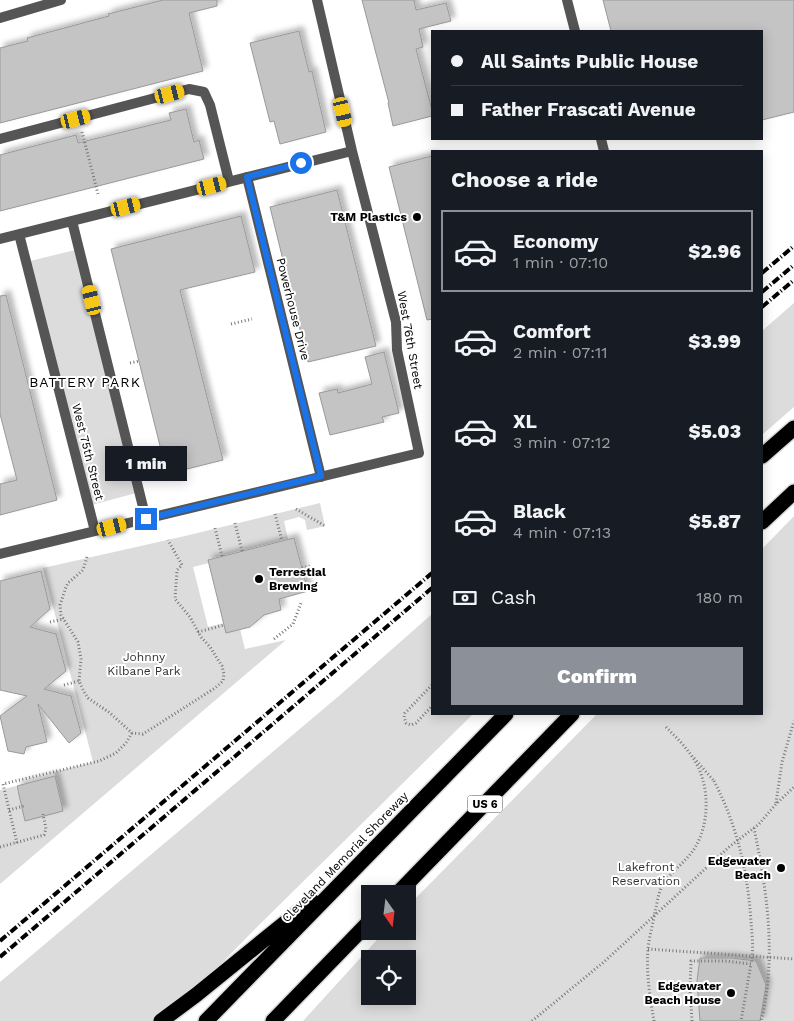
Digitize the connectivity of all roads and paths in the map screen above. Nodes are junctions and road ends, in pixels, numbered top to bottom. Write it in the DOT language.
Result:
graph roads {
  1 [pos="61,0"];
  2 [pos="317,0"];
  3 [pos="567,0"];
  4 [pos="0,18"];
  5 [pos="575,30"];
  6 [pos="81,129"];
  7 [pos="0,138"];
  8 [pos="352,151"];
  9 [pos="247,177"];
  10 [pos="229,181"];
  11 [pos="98,194"];
  12 [pos="72,221"];
  13 [pos="19,234"];
  14 [pos="0,239"];
  15 [pos="252,319"];
  16 [pos="231,324"];
  17 [pos="139,361"];
  18 [pos="130,363"];
  19 [pos="794,428"];
  20 [pos="763,455"];
  21 [pos="321,476"];
  22 [pos="794,492"];
  23 [pos="296,509"];
  24 [pos="276,514"];
  25 [pos="146,519"];
  26 [pos="763,521"];
  27 [pos="235,524"];
  28 [pos="325,526"];
  29 [pos="215,528"];
  30 [pos="95,531"];
  31 [pos="168,540"];
  32 [pos="282,541"];
  33 [pos="242,551"];
  34 [pos="0,554"];
  35 [pos="222,556"];
  36 [pos="87,557"];
  37 [pos="311,566"];
  38 [pos="302,568"];
  39 [pos="302,603"];
  40 [pos="64,619"];
  41 [pos="50,622"];
  42 [pos="224,625"];
  43 [pos="198,632"];
  44 [pos="274,639"];
  45 [pos="79,681"];
  46 [pos="64,685"];
  47 [pos="431,686"];
  48 [pos="431,707"];
  49 [pos="505,715"];
  50 [pos="571,715"];
  51 [pos="794,721"];
  52 [pos="666,727"];
  53 [pos="132,733"];
  54 [pos="692,756"];
  55 [pos="794,787"];
  56 [pos="776,804"];
  57 [pos="24,806"];
  58 [pos="9,810"];
  59 [pos="43,814"];
  60 [pos="754,828"];
  61 [pos="17,843"];
  62 [pos="0,847"];
  63 [pos="367,856"];
  64 [pos="406,885"];
  65 [pos="655,914"];
  66 [pos="361,930"];
  67 [pos="648,949"];
  68 [pos="768,957"];
  69 [pos="794,959"];
  70 [pos="751,964"];
  71 [pos="161,1021"];
  72 [pos="206,1021"];
  73 [pos="273,1021"];
  74 [pos="532,1021"];
  75 [pos="654,1021"];
  76 [pos="692,1021"];
  77 [pos="741,1021"];
  78 [pos="761,1021"];
  1 -- 4 [label="street"];
  2 -- 8 [label="street, West 76th Street"];
  3 -- 5 [label="street"];
  6 -- 11 [label="path"];
  7 -- 10 [label="street"];
  8 -- 9 [label="street"];
  8 -- 21 [label="street, West 76th Street"];
  9 -- 10 [label="street"];
  9 -- 21 [label="street, Powerhouse Drive"];
  10 -- 12 [label="street"];
  12 -- 13 [label="street"];
  12 -- 25 [label="street"];
  13 -- 14 [label="street"];
  13 -- 30 [label="street, West 75th Street"];
  15 -- 16 [label="path"];
  17 -- 18 [label="path"];
  19 -- 20 [label="highway"];
  21 -- 25 [label="street"];
  22 -- 26 [label="highway"];
  23 -- 28 [label="path"];
  24 -- 32 [label="path"];
  25 -- 30 [label="street"];
  27 -- 33 [label="path"];
  29 -- 35 [label="path"];
  30 -- 34 [label="street"];
  31 -- 43 [label="path"];
  36 -- 40 [label="path"];
  37 -- 38 [label="path"];
  39 -- 44 [label="path"];
  40 -- 41 [label="path"];
  40 -- 45 [label="path"];
  42 -- 43 [label="path"];
  43 -- 53 [label="path"];
  45 -- 46 [label="path"];
  45 -- 53 [label="path"];
  47 -- 48 [label="path"];
  49 -- 63 [label="highway, Cleveland Memorial Shoreway"];
  50 -- 64 [label="highway, US 6"];
  51 -- 56 [label="path"];
  52 -- 54 [label="path"];
  53 -- 58 [label="path"];
  54 -- 65 [label="path"];
  54 -- 70 [label="path, bridge"];
  55 -- 56 [label="path"];
  56 -- 60 [label="path"];
  57 -- 58 [label="path"];
  58 -- 61 [label="path"];
  59 -- 61 [label="path"];
  60 -- 65 [label="path"];
  60 -- 68 [label="path"];
  61 -- 62 [label="path"];
  63 -- 71 [label="highway"];
  63 -- 72 [label="highway, Cleveland Memorial Shoreway"];
  65 -- 67 [label="path"];
  65 -- 74 [label="path"];
  66 -- 73 [label="highway"];
  67 -- 68 [label="path"];
  67 -- 75 [label="path"];
  68 -- 69 [label="path"];
  68 -- 78 [label="path"];
  70 -- 76 [label="path"];
  70 -- 77 [label="path"];
}
